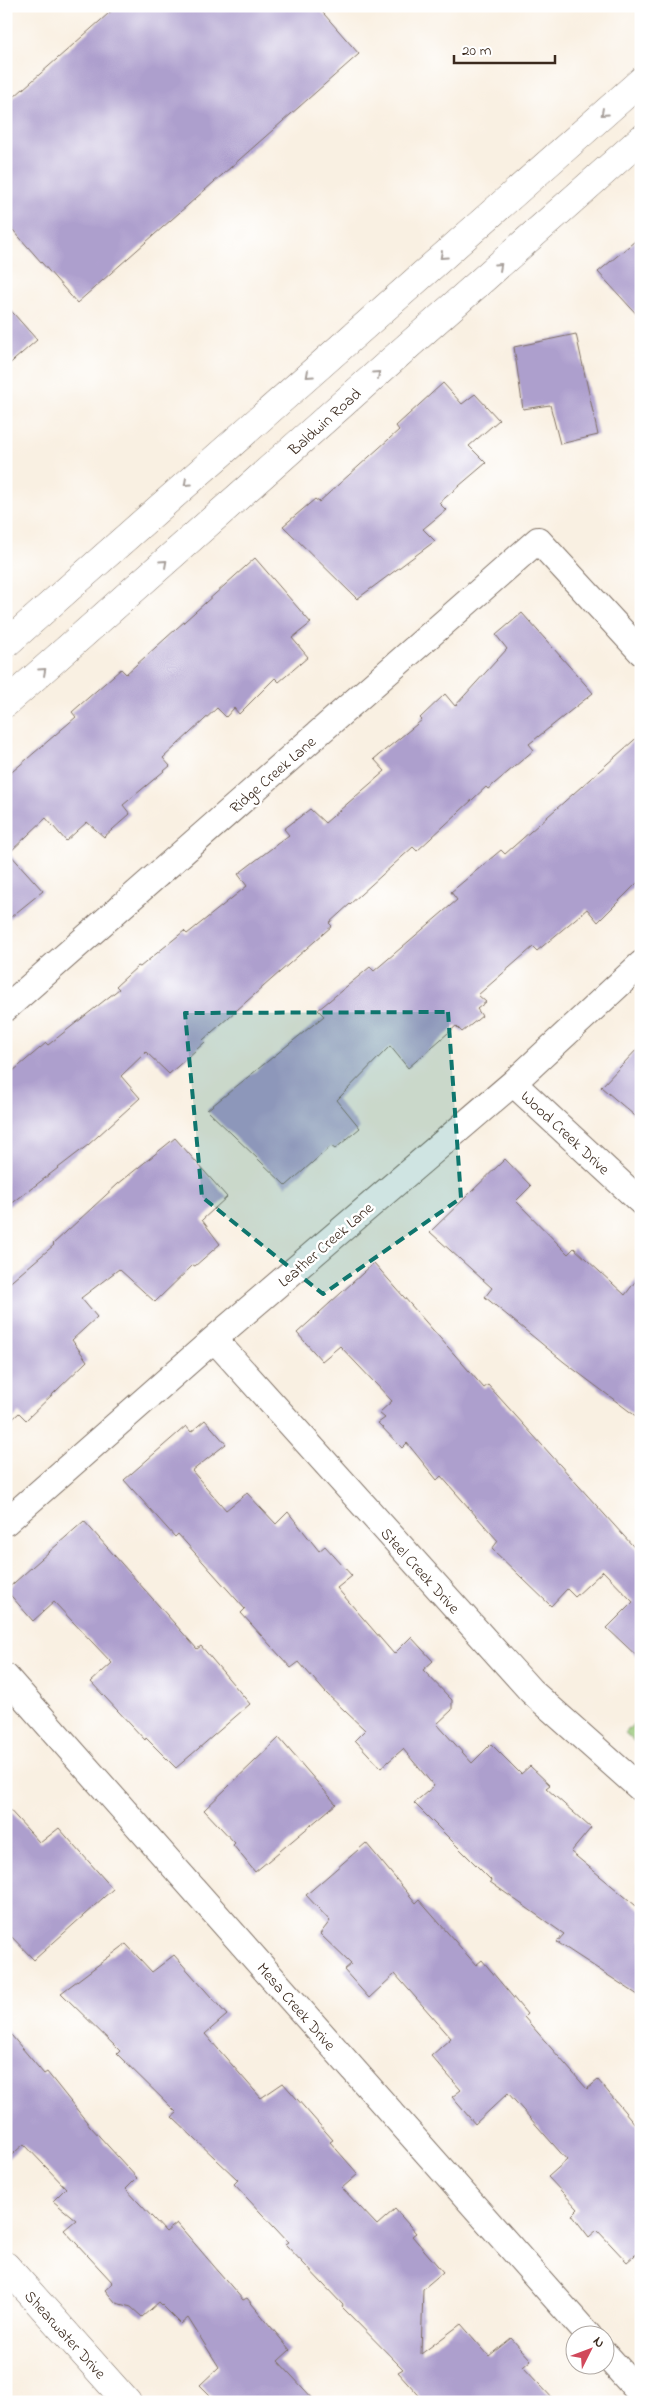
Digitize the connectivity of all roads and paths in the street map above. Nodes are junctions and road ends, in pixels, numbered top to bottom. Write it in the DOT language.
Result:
graph roads {
  1 [pos="641,81"];
  2 [pos="641,139"];
  3 [pos="6,644"];
  4 [pos="641,652"];
  5 [pos="6,703"];
  6 [pos="641,964"];
  7 [pos="6,1008"];
  8 [pos="513,1083"];
  9 [pos="641,1202"];
  10 [pos="214,1339"];
  11 [pos="6,1522"];
  12 [pos="6,1676"];
  13 [pos="641,1789"];
  14 [pos="6,2266"];
  15 [pos="580,2326"];
  16 [pos="614,2364"];
  17 [pos="641,2394"];
  18 [pos="126,2402"];
  1 -- 3 [label="main road, one-way"];
  5 -- 2 [label="main road, Baldwin Road, one-way"];
  4 -- 7 [label="street, Ridge Creek Lane"];
  6 -- 8 [label="street, Leather Creek Lane"];
  8 -- 9 [label="street, Wood Creek Drive"];
  8 -- 10 [label="street, Leather Creek Lane"];
  10 -- 11 [label="street, Leather Creek Lane"];
  10 -- 13 [label="street, Steel Creek Drive"];
  12 -- 15 [label="street, Mesa Creek Drive"];
  14 -- 18 [label="main road, Shearwater Drive"];
  16 -- 17 [label="street"];
}
